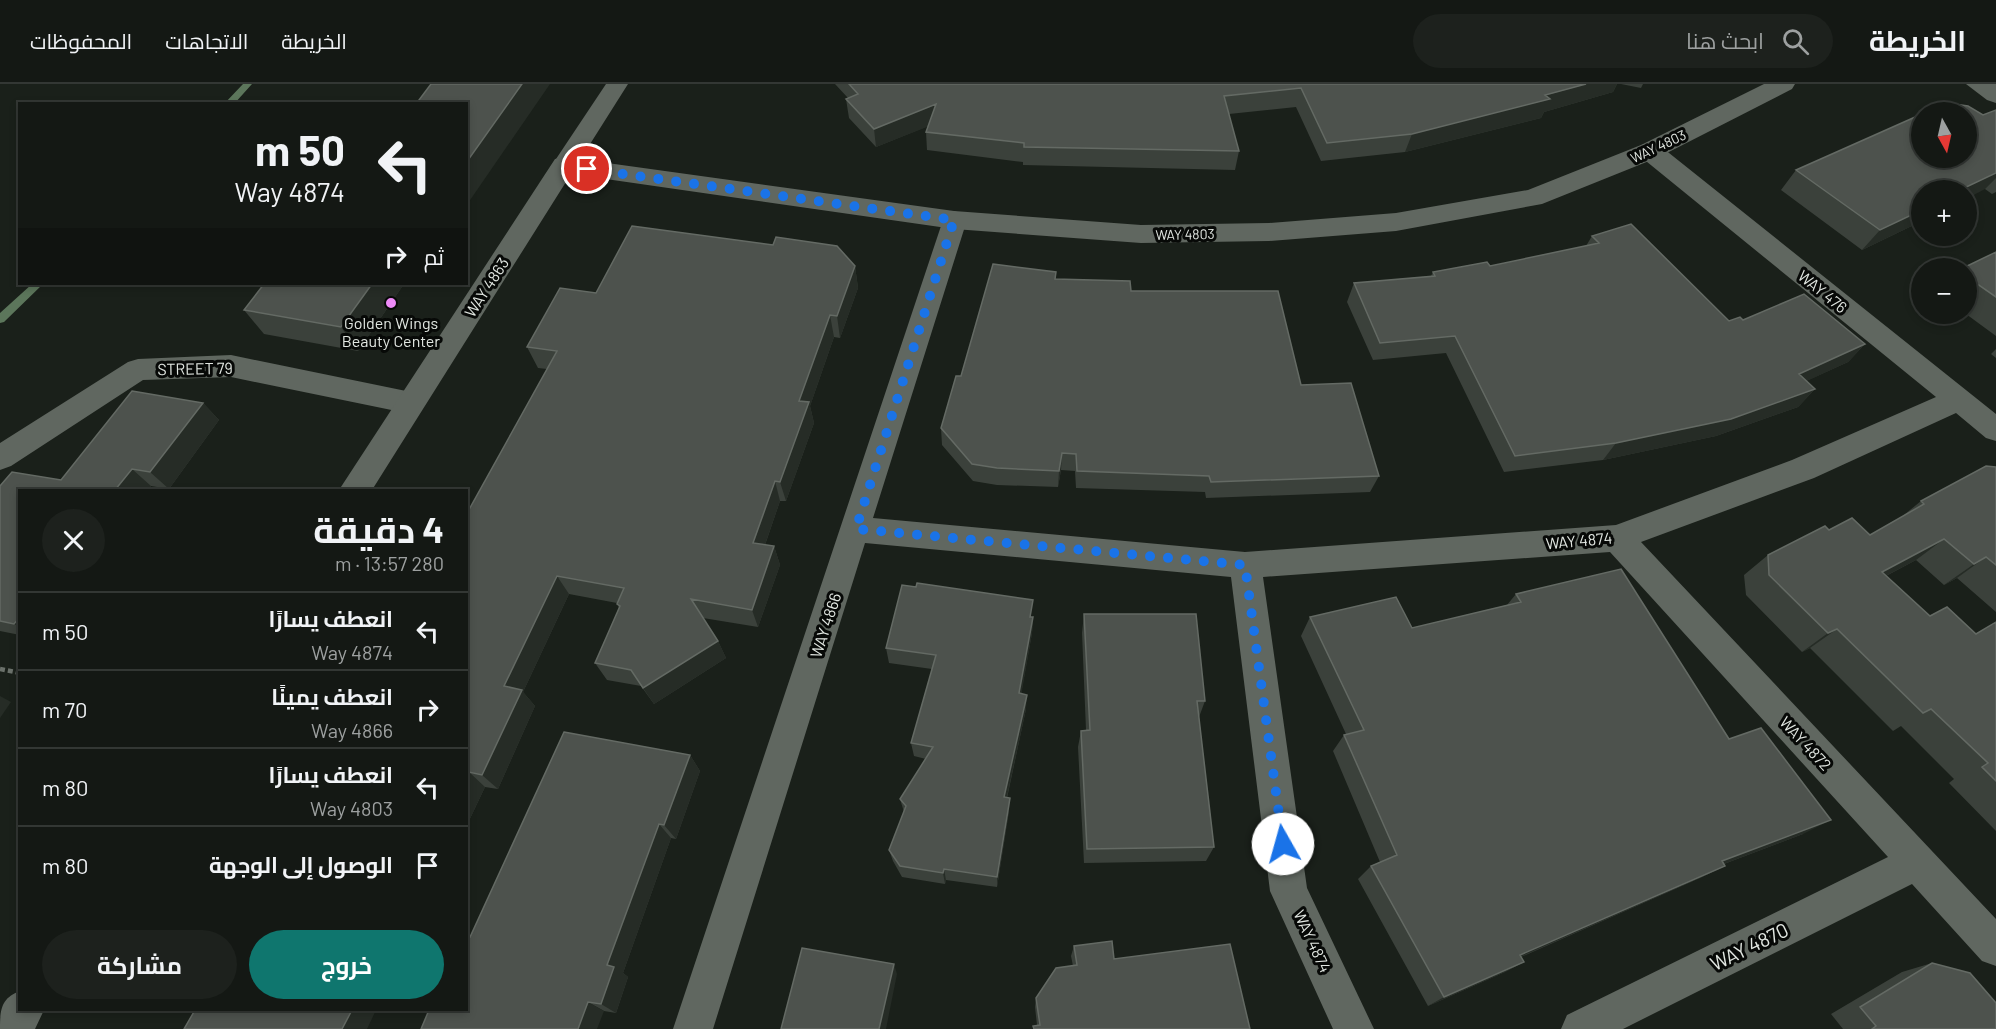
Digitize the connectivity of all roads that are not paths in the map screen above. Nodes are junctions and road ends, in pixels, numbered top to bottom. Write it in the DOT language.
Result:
graph roads {
  1 [pos="617,84"];
  2 [pos="1783,84"];
  3 [pos="1978,84"];
  4 [pos="1996,95"];
  5 [pos="1650,151"];
  6 [pos="564,165"];
  7 [pos="954,220"];
  8 [pos="1958,400"];
  9 [pos="411,403"];
  10 [pos="1996,430"];
  11 [pos="0,458"];
  12 [pos="356,489"];
  13 [pos="856,529"];
  14 [pos="1617,538"];
  15 [pos="1245,565"];
  16 [pos="1916,862"];
  17 [pos="1996,947"];
  18 [pos="22,1011"];
  19 [pos="11,1029"];
  20 [pos="693,1029"];
  21 [pos="1354,1029"];
  22 [pos="1581,1029"];
  1 -- 6 [label="street, WAY 4863"];
  2 -- 5 [label="street, WAY 4803"];
  3 -- 4 [label="street"];
  5 -- 7 [label="street, WAY 4803"];
  5 -- 8 [label="street, WAY 476"];
  6 -- 7 [label="street, WAY 4803"];
  6 -- 9 [label="street, WAY 4863"];
  7 -- 13 [label="street, WAY 4866"];
  8 -- 10 [label="street, WAY 476"];
  8 -- 14 [label="street, WAY 4874"];
  9 -- 11 [label="street, STREET 79"];
  9 -- 12 [label="street, WAY 4863"];
  13 -- 15 [label="street, WAY 4874"];
  13 -- 20 [label="street, WAY 4866"];
  14 -- 15 [label="street, WAY 4874"];
  14 -- 16 [label="street, WAY 4872"];
  15 -- 21 [label="street, WAY 4874"];
  16 -- 17 [label="street, WAY 4872"];
  16 -- 22 [label="street, WAY 4870"];
  18 -- 19 [label="street"];
}
